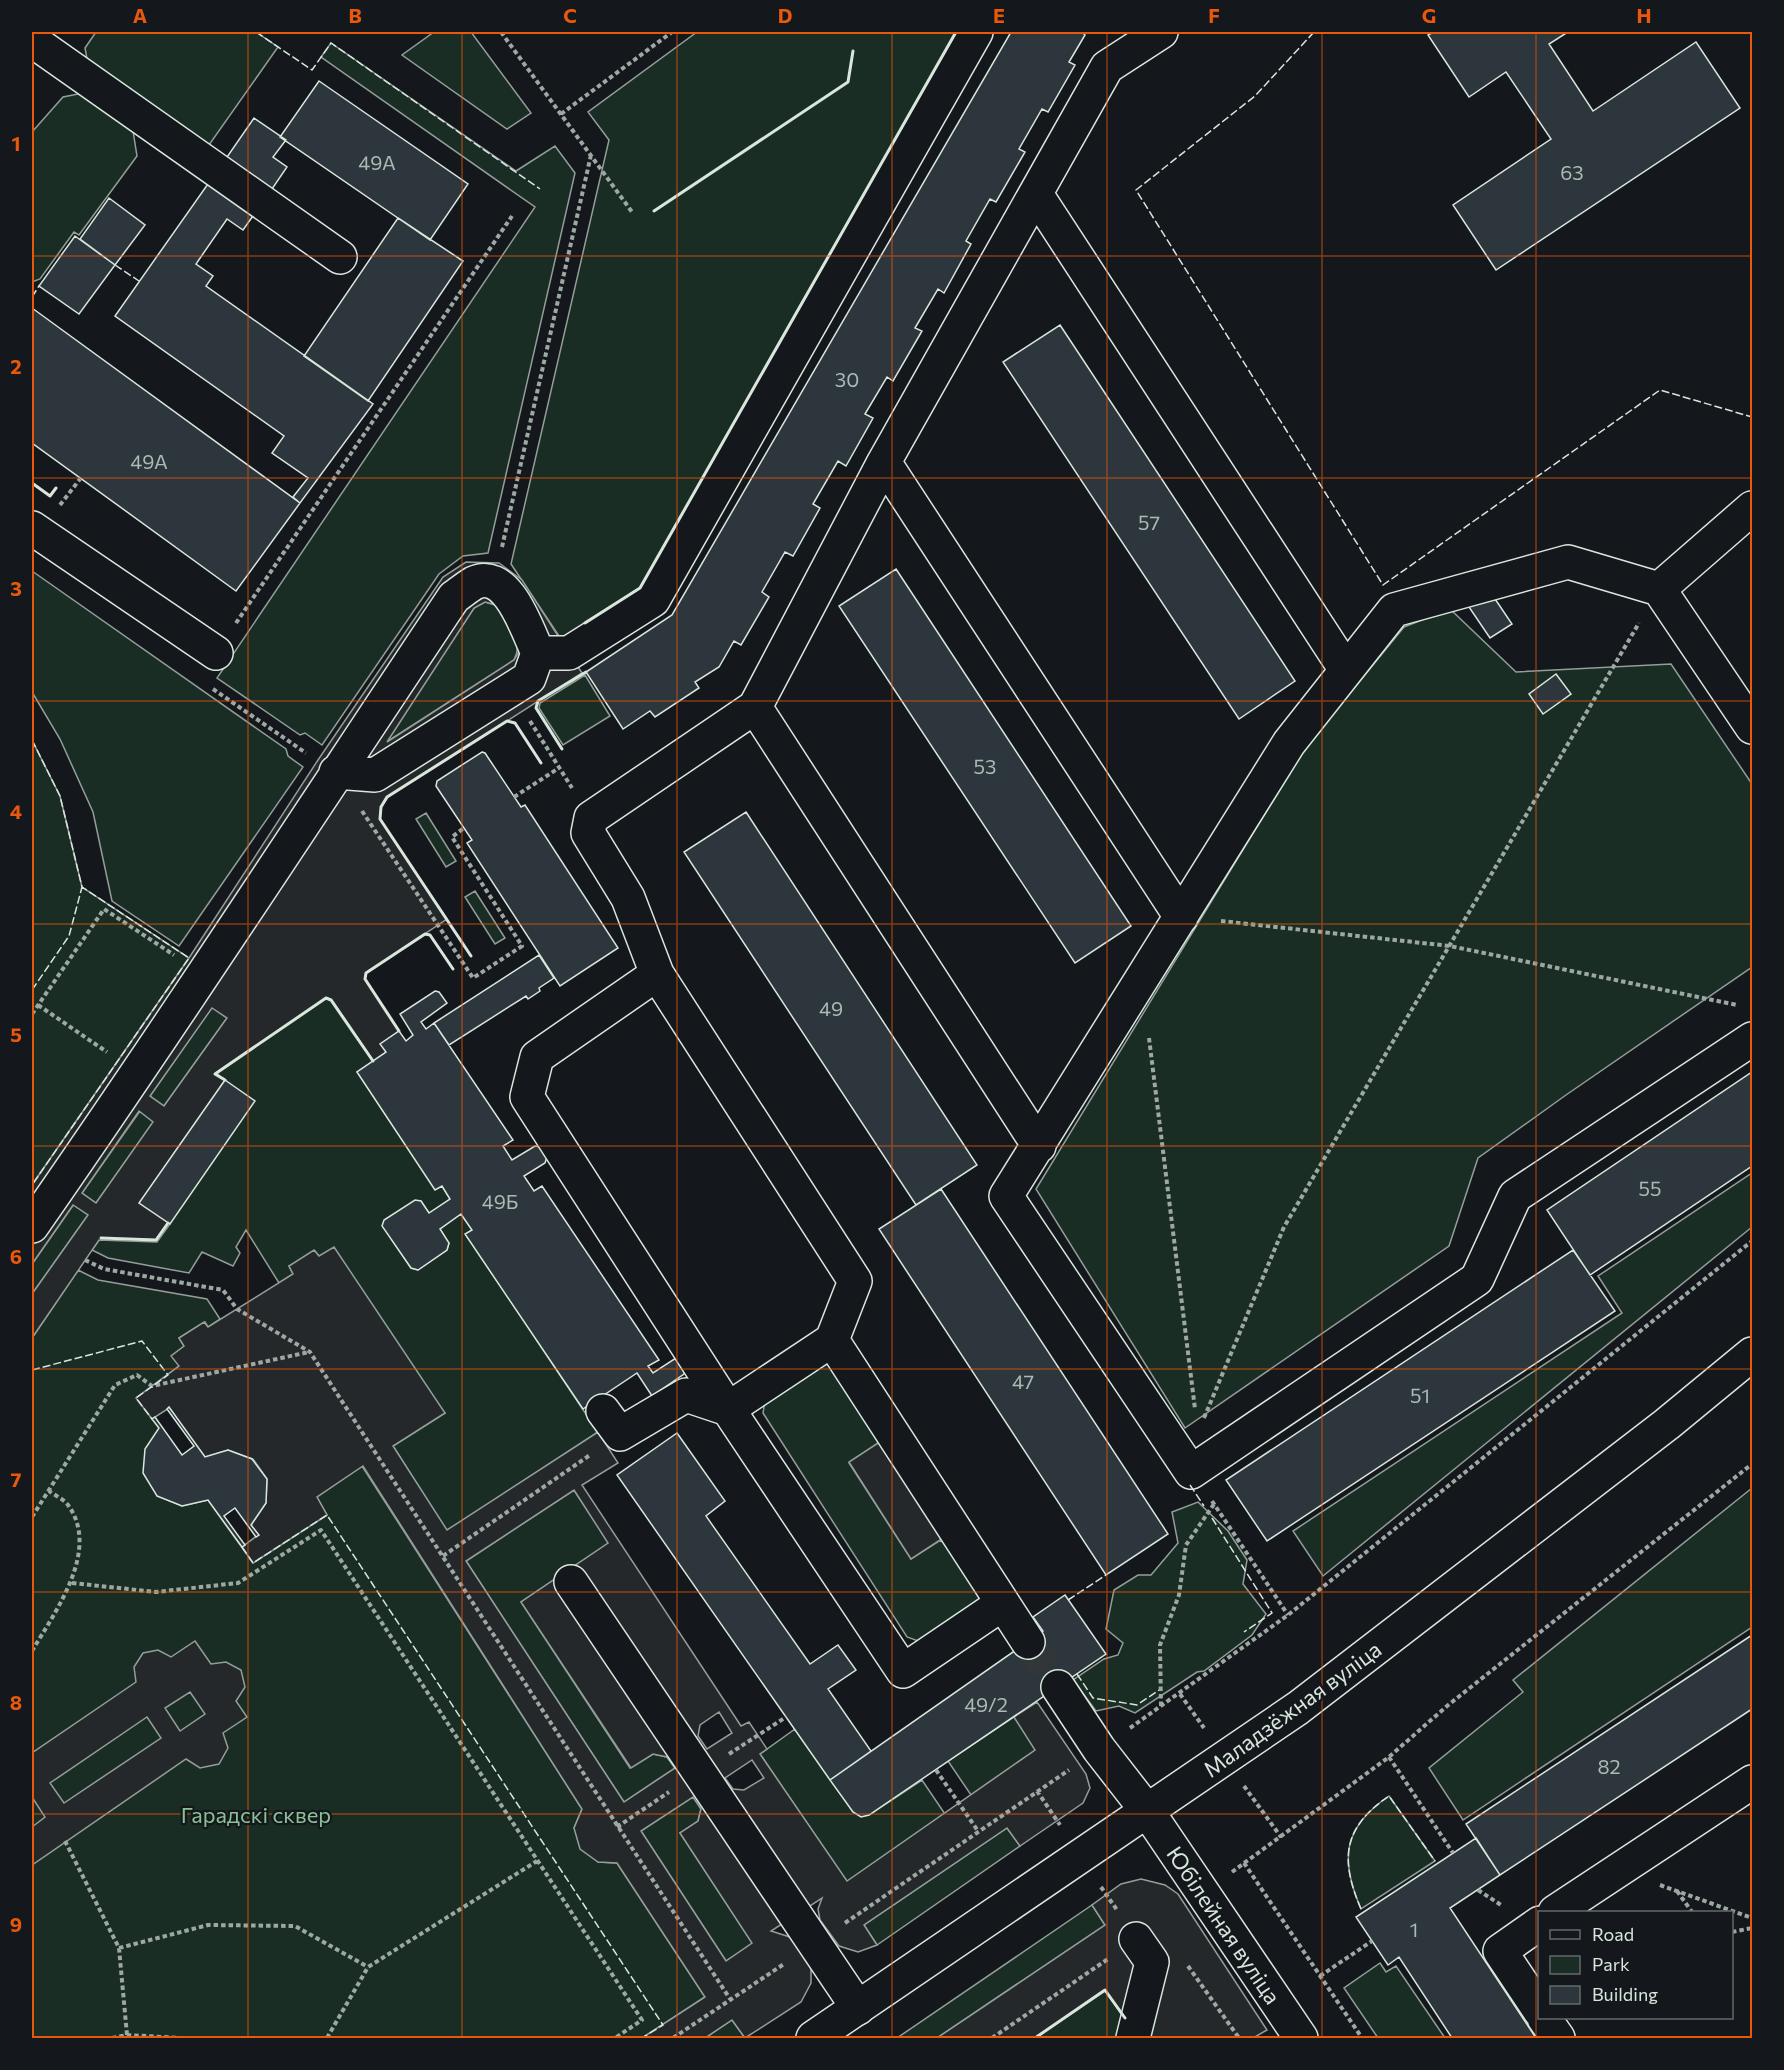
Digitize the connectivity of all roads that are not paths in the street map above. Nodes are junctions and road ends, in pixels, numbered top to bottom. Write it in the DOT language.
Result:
graph roads {
  1 [pos="975,32"];
  2 [pos="1161,32"];
  3 [pos="44,45"];
  4 [pos="1036,194"];
  5 [pos="340,256"];
  6 [pos="884,462"];
  7 [pos="1752,508"];
  8 [pos="32,528"];
  9 [pos="1659,589"];
  10 [pos="216,653"];
  11 [pos="538,653"];
  12 [pos="1346,670"];
  13 [pos="755,706"];
  14 [pos="1752,727"];
  15 [pos="336,772"];
  16 [pos="1181,917"];
  17 [pos="657,974"];
  18 [pos="1752,1039"];
  19 [pos="1039,1146"];
  20 [pos="32,1226"];
  21 [pos="832,1340"];
  22 [pos="1752,1354"];
  23 [pos="728,1409"];
  24 [pos="611,1423"];
  25 [pos="571,1582"];
  26 [pos="1002,1604"];
  27 [pos="1028,1642"];
  28 [pos="1058,1687"];
  29 [pos="1752,1782"];
  30 [pos="1148,1812"];
  31 [pos="1557,1911"];
  32 [pos="1538,1924"];
  33 [pos="1136,1939"];
  34 [pos="858,2008"];
  35 [pos="1538,2008"];
  36 [pos="1545,2019"];
  37 [pos="813,2038"];
  38 [pos="1133,2038"];
  39 [pos="1300,2038"];
  40 [pos="1558,2038"];
  1 -- 11 [label="street"];
  2 -- 4 [label="street"];
  3 -- 5 [label="street"];
  4 -- 6 [label="street"];
  4 -- 12 [label="street"];
  6 -- 13 [label="street"];
  6 -- 16 [label="street"];
  7 -- 9 [label="street"];
  8 -- 10 [label="street"];
  9 -- 12 [label="street"];
  9 -- 14 [label="street"];
  11 -- 15 [label="street"];
  11 -- 15 [label="street"];
  12 -- 16 [label="street"];
  13 -- 17 [label="street"];
  13 -- 19 [label="street"];
  15 -- 20 [label="street"];
  16 -- 19 [label="street"];
  17 -- 21 [label="street"];
  17 -- 23 [label="street"];
  18 -- 19 [label="street"];
  21 -- 23 [label="street"];
  21 -- 26 [label="street"];
  22 -- 30 [label="street, Маладзёжная вуліца"];
  23 -- 24 [label="street"];
  23 -- 26 [label="street"];
  25 -- 34 [label="street"];
  26 -- 27 [label="street"];
  28 -- 30 [label="street, Юбілейная вуліца"];
  29 -- 31 [label="street"];
  30 -- 34 [label="street, Маладзёжная вуліца"];
  30 -- 39 [label="street, Юбілейная вуліца"];
  32 -- 35 [label="street"];
  33 -- 38 [label="street"];
  34 -- 37 [label="street, Маладзёжная вуліца"];
  36 -- 40 [label="street"];
}
